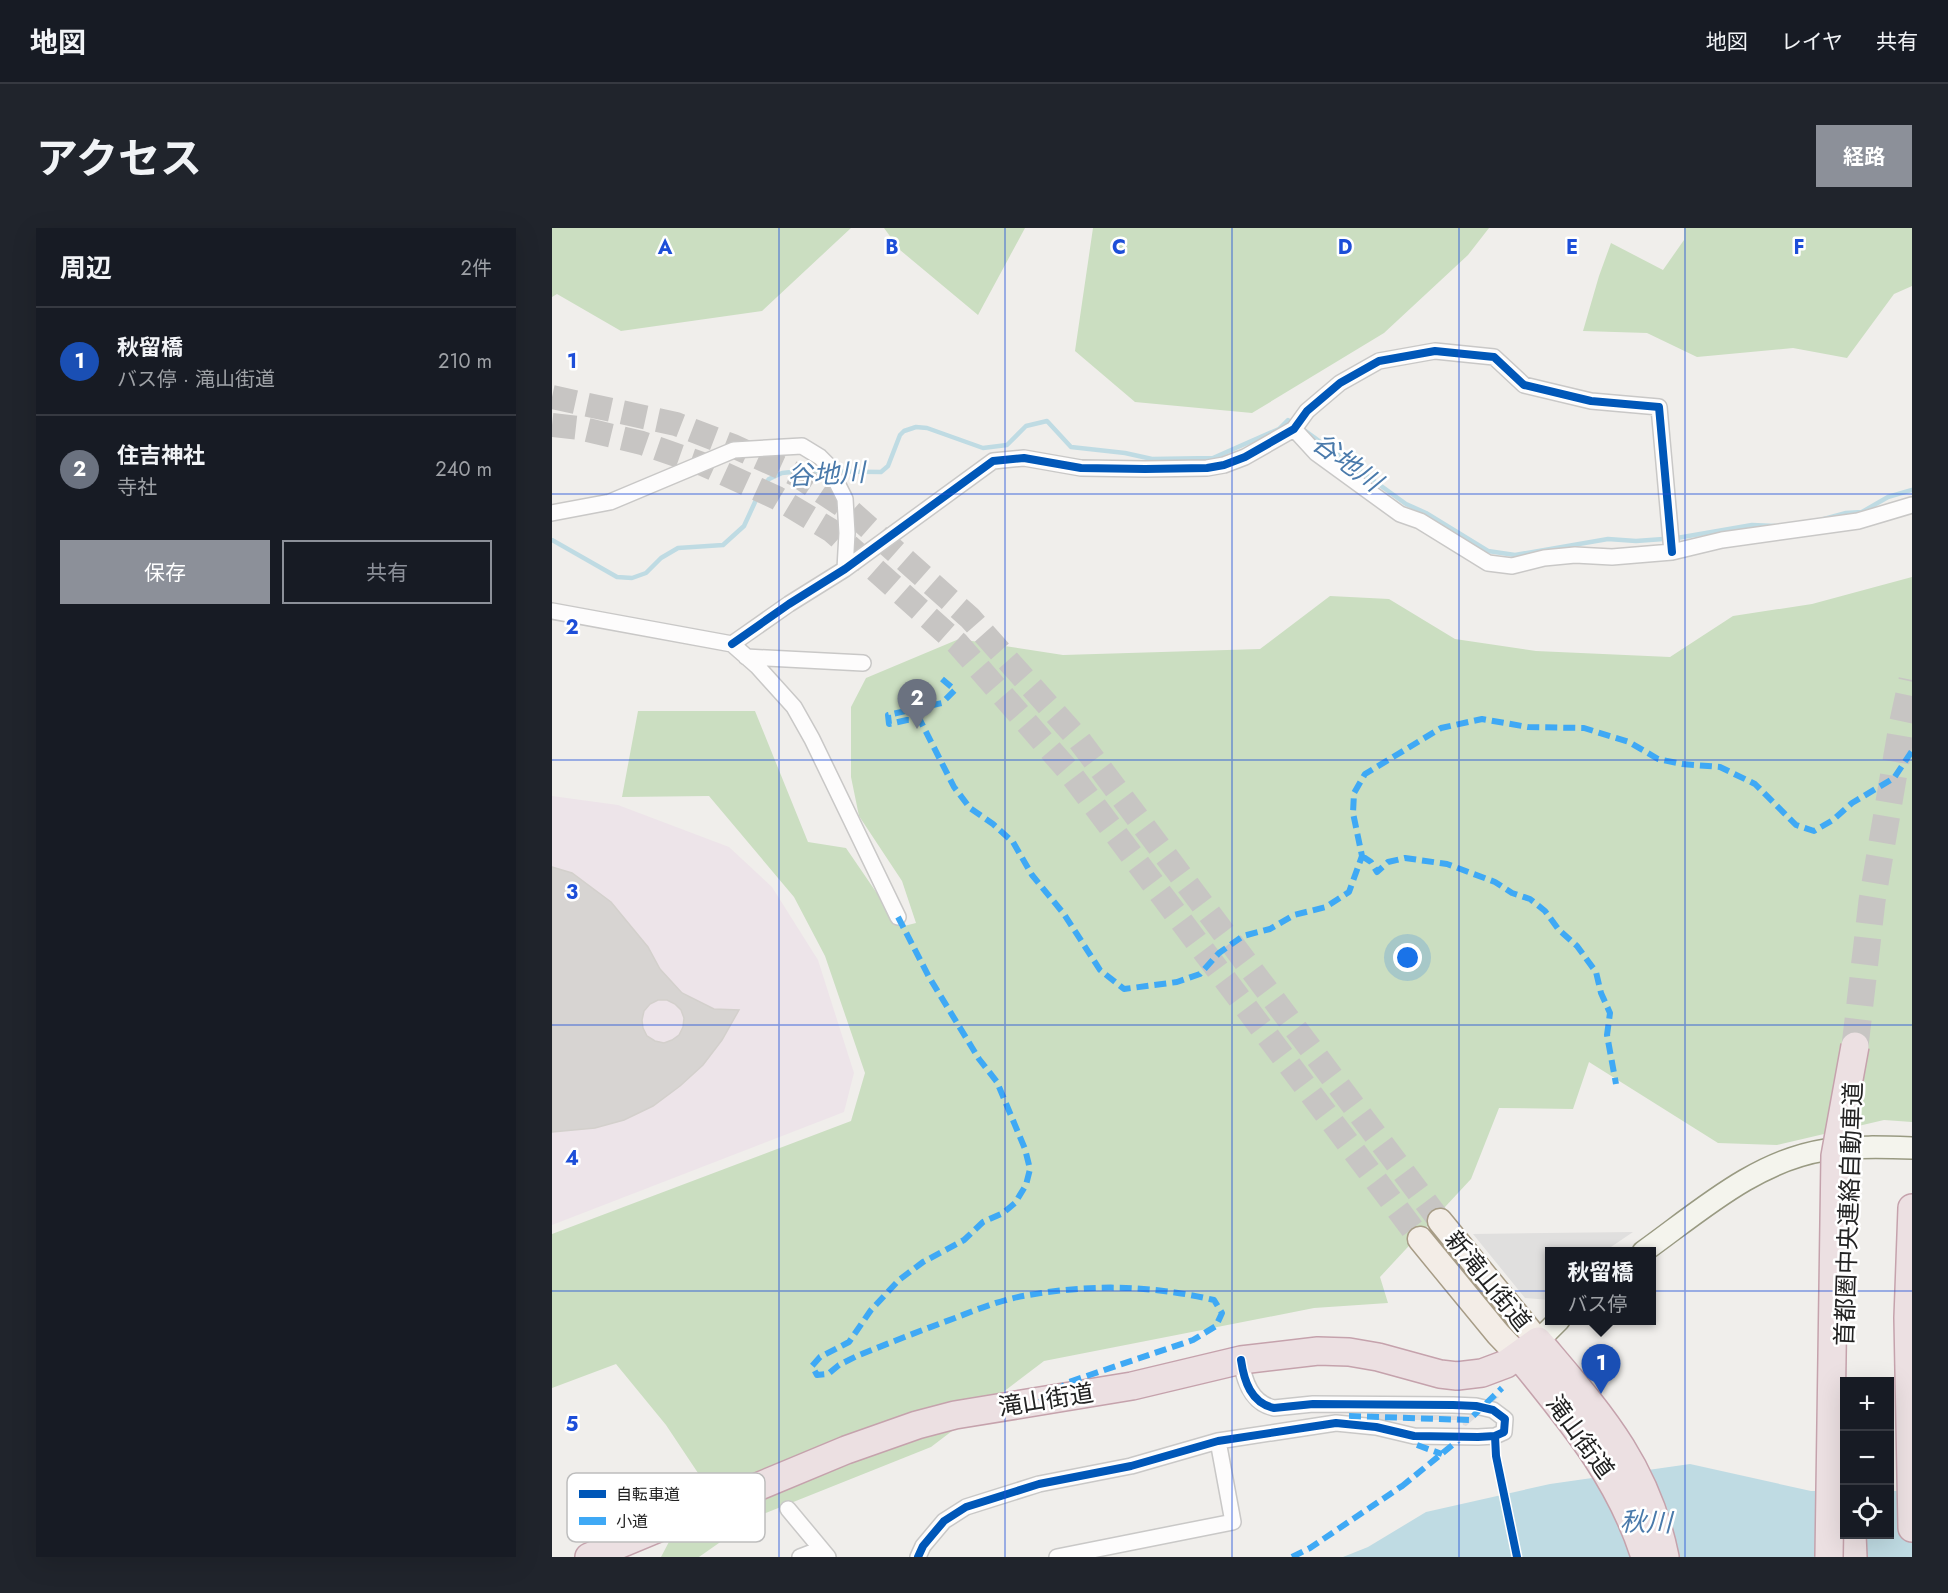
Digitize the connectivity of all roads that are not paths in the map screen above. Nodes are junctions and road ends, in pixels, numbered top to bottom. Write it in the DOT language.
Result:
graph roads {
  1 [pos="1293,429"];
  2 [pos="1912,505"];
  3 [pos="552,513"];
  4 [pos="1672,552"];
  5 [pos="845,569"];
  6 [pos="552,610"];
  7 [pos="732,644"];
  8 [pos="746,657"];
  9 [pos="863,663"];
  10 [pos="898,917"];
  11 [pos="1912,1148"];
  12 [pos="1912,1208"];
  13 [pos="1440,1221"];
  14 [pos="1420,1239"];
  15 [pos="1649,1247"];
  16 [pos="1553,1325"];
  17 [pos="1528,1348"];
  18 [pos="1241,1360"];
  19 [pos="1845,1377"];
  20 [pos="1218,1442"];
  21 [pos="765,1484"];
  22 [pos="788,1509"];
  23 [pos="1912,1528"];
  24 [pos="1852,1539"];
  25 [pos="625,1542"];
  26 [pos="824,1553"];
  27 [pos="589,1557"];
  28 [pos="800,1557"];
  29 [pos="918,1557"];
  30 [pos="1057,1557"];
  31 [pos="1645,1557"];
  32 [pos="1665,1557"];
  33 [pos="1829,1557"];
  34 [pos="1853,1557"];
  1 -- 4 [label="street"];
  1 -- 4 [label="street"];
  1 -- 5 [label="street"];
  2 -- 4 [label="street"];
  3 -- 5 [label="street"];
  5 -- 7 [label="street"];
  6 -- 7 [label="street"];
  7 -- 8 [label="street"];
  8 -- 9 [label="street"];
  8 -- 10 [label="street"];
  11 -- 15 [label="street"];
  12 -- 23 [label="highway"];
  13 -- 17 [label="main road, 新滝山街道"];
  14 -- 17 [label="main road, 新滝山街道"];
  16 -- 17 [label="street"];
  17 -- 18 [label="highway, 滝山街道"];
  17 -- 31 [label="highway, 滝山街道"];
  17 -- 32 [label="highway, 滝山街道"];
  18 -- 20 [label="street"];
  18 -- 21 [label="highway, 滝山街道"];
  19 -- 33 [label="highway, 首都圏中央連絡自動車道, bridge"];
  20 -- 29 [label="street"];
  20 -- 30 [label="street"];
  22 -- 26 [label="street"];
  24 -- 34 [label="highway"];
  25 -- 27 [label="highway, 滝山街道"];
  26 -- 28 [label="street"];
}
